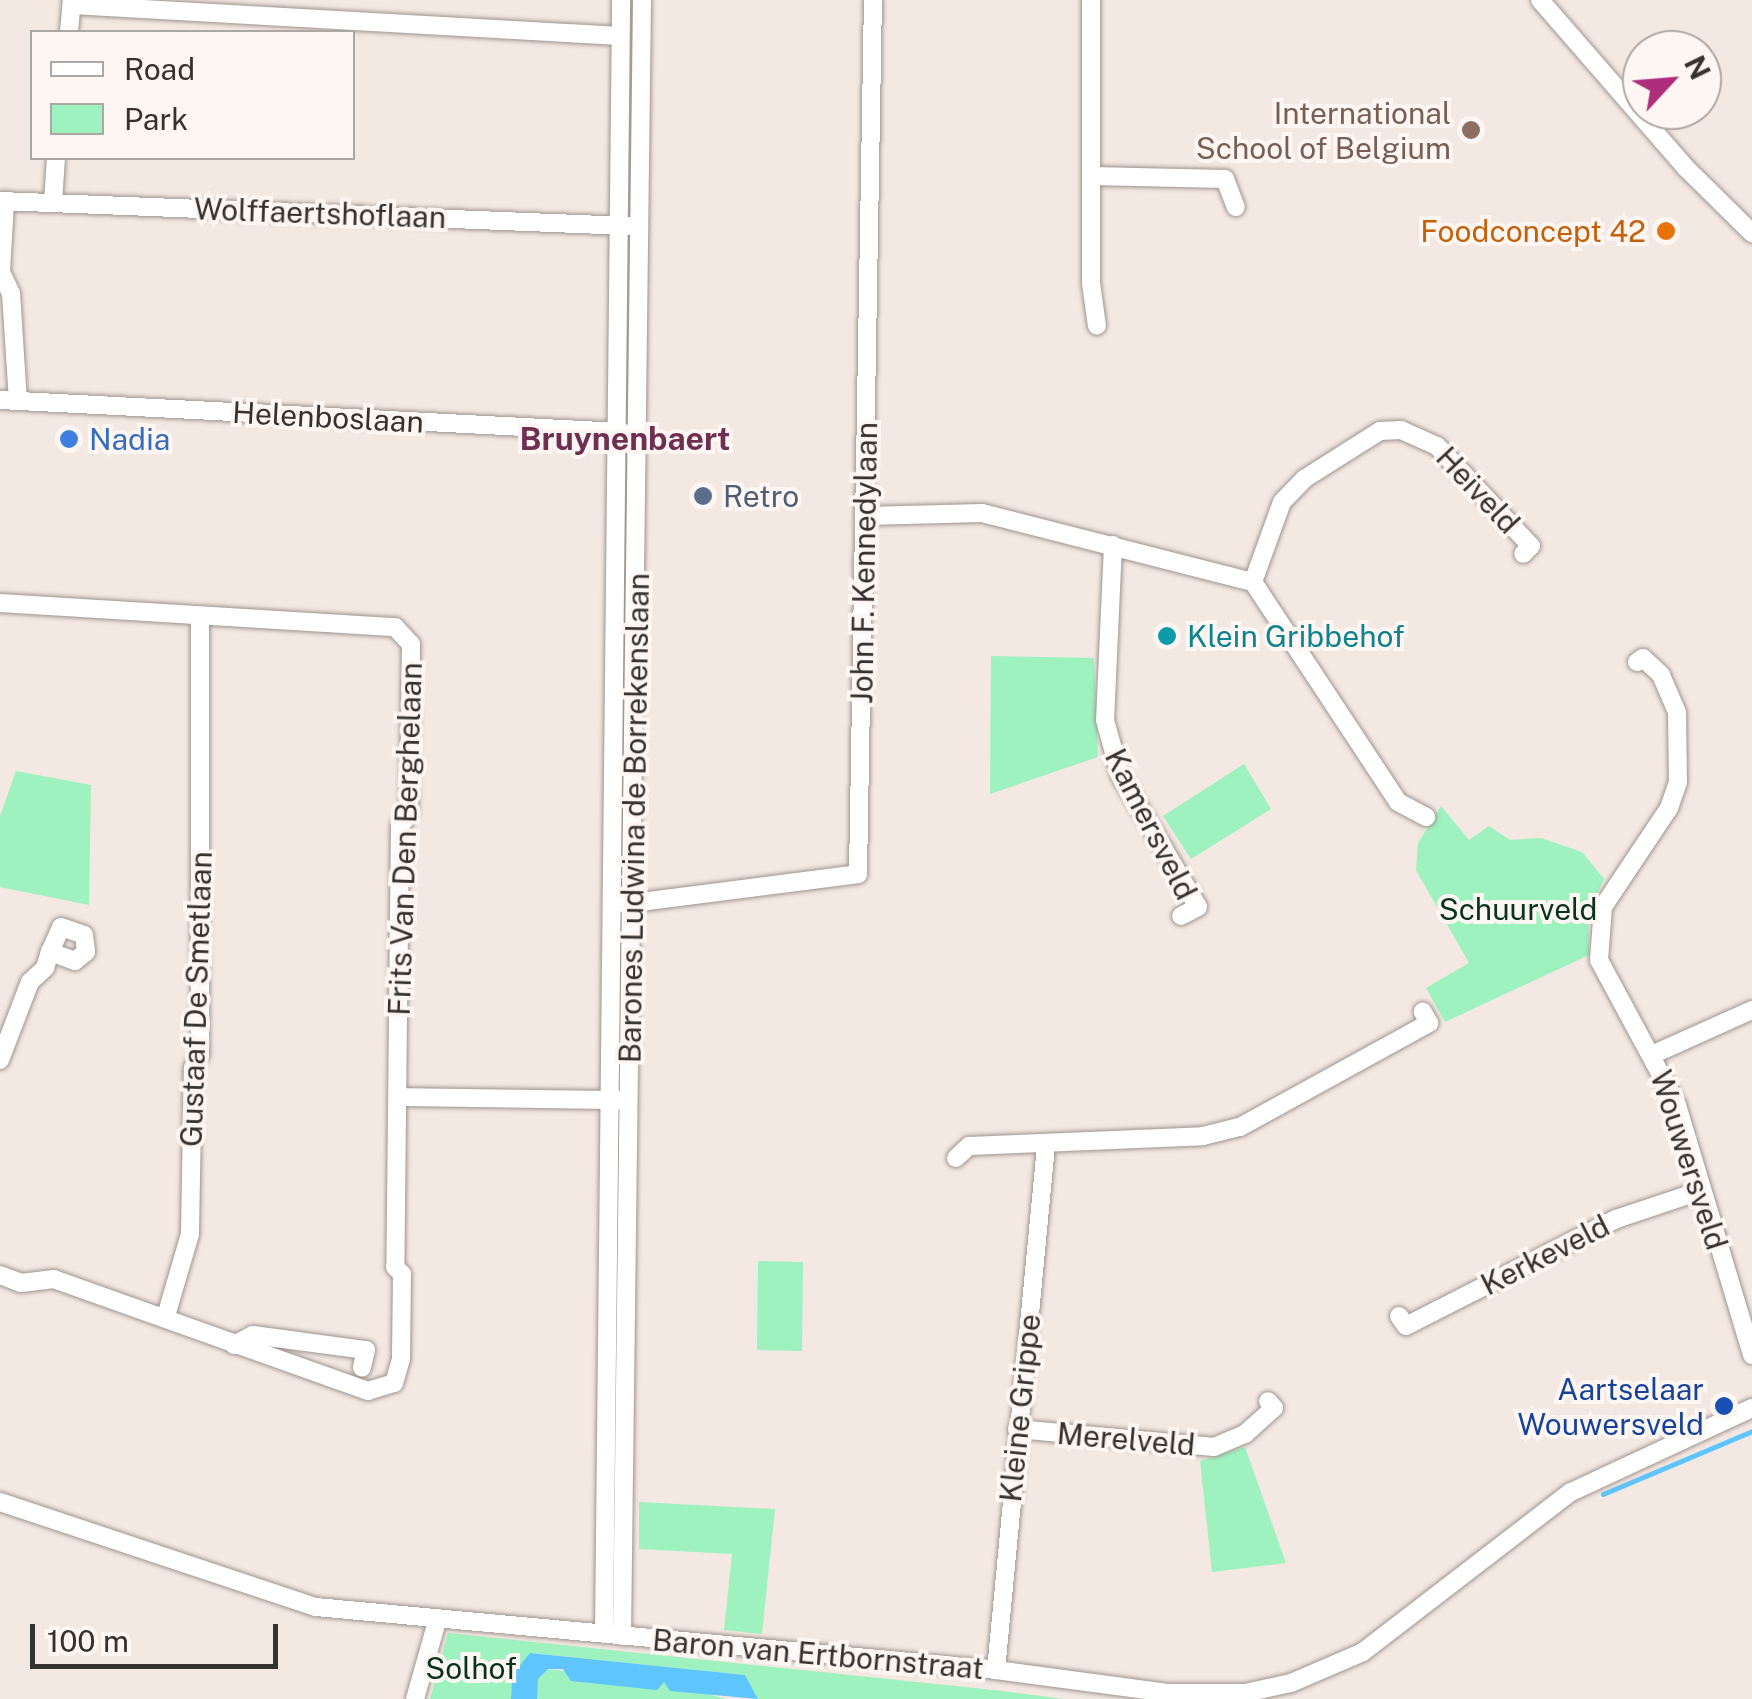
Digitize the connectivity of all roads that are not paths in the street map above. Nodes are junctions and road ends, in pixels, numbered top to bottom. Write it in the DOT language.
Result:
graph roads {
  1 [pos="621,0"];
  2 [pos="642,0"];
  3 [pos="873,0"];
  4 [pos="1091,0"];
  5 [pos="1540,0"];
  6 [pos="72,2"];
  7 [pos="265,9"];
  8 [pos="69,30"];
  9 [pos="620,36"];
  10 [pos="56,160"];
  11 [pos="1092,176"];
  12 [pos="3,201"];
  13 [pos="53,202"];
  14 [pos="1236,207"];
  15 [pos="619,225"];
  16 [pos="640,226"];
  17 [pos="1752,233"];
  18 [pos="0,272"];
  19 [pos="1097,326"];
  20 [pos="9,400"];
  21 [pos="615,432"];
  22 [pos="638,434"];
  23 [pos="866,516"];
  24 [pos="1112,545"];
  25 [pos="1523,554"];
  26 [pos="1253,582"];
  27 [pos="0,603"];
  28 [pos="200,619"];
  29 [pos="1636,662"];
  30 [pos="1426,817"];
  31 [pos="632,903"];
  32 [pos="609,906"];
  33 [pos="1181,916"];
  34 [pos="50,952"];
  35 [pos="1752,1010"];
  36 [pos="1423,1012"];
  37 [pos="1654,1054"];
  38 [pos="0,1060"];
  39 [pos="398,1097"];
  40 [pos="610,1099"];
  41 [pos="632,1100"];
  42 [pos="1046,1146"];
  43 [pos="956,1158"];
  44 [pos="1700,1190"];
  45 [pos="0,1276"];
  46 [pos="166,1316"];
  47 [pos="1399,1316"];
  48 [pos="234,1346"];
  49 [pos="1752,1355"];
  50 [pos="362,1368"];
  51 [pos="1268,1401"];
  52 [pos="1752,1408"];
  53 [pos="1017,1428"];
  54 [pos="0,1502"];
  55 [pos="437,1620"];
  56 [pos="613,1635"];
  57 [pos="996,1670"];
  58 [pos="1231,1696"];
  59 [pos="415,1699"];
  1 -- 9 [label="street, Barones Ludwina de Borrekenslaan"];
  2 -- 16 [label="street, Barones Ludwina de Borrekenslaan"];
  3 -- 23 [label="street, John F. Kennedylaan"];
  4 -- 11 [label="street"];
  5 -- 17 [label="street"];
  6 -- 7 [label="street"];
  6 -- 8 [label="street"];
  7 -- 9 [label="street"];
  9 -- 15 [label="street, Barones Ludwina de Borrekenslaan"];
  10 -- 13 [label="street"];
  11 -- 14 [label="street"];
  11 -- 19 [label="street"];
  12 -- 13 [label="street, Wolffaertshoflaan"];
  12 -- 18 [label="street, Helenboslaan"];
  13 -- 15 [label="street, Wolffaertshoflaan"];
  15 -- 16 [label="street, Wolffaertshoflaan"];
  15 -- 21 [label="street, Barones Ludwina de Borrekenslaan"];
  16 -- 22 [label="street, Barones Ludwina de Borrekenslaan"];
  18 -- 20 [label="street, Helenboslaan"];
  20 -- 21 [label="street, Helenboslaan"];
  21 -- 22 [label="street, Helenboslaan"];
  21 -- 32 [label="street, Barones Ludwina de Borrekenslaan"];
  22 -- 31 [label="street, Barones Ludwina de Borrekenslaan"];
  23 -- 24 [label="street"];
  23 -- 31 [label="street, John F. Kennedylaan"];
  24 -- 26 [label="street"];
  24 -- 33 [label="street, Kamersveld"];
  25 -- 26 [label="street, Heiveld"];
  26 -- 30 [label="street"];
  27 -- 28 [label="street, Frits Van Den Berghelaan"];
  28 -- 39 [label="street, Frits Van Den Berghelaan"];
  28 -- 46 [label="street, Gustaaf De Smetlaan"];
  29 -- 37 [label="street, Wouwersveld"];
  31 -- 32 [label="street, John F. Kennedylaan"];
  31 -- 41 [label="street, Barones Ludwina de Borrekenslaan"];
  32 -- 40 [label="street, Barones Ludwina de Borrekenslaan"];
  34 -- 38 [label="street"];
  35 -- 37 [label="street"];
  36 -- 42 [label="street"];
  37 -- 44 [label="street, Wouwersveld"];
  39 -- 40 [label="street"];
  39 -- 48 [label="street, Frits Van Den Berghelaan"];
  40 -- 41 [label="street"];
  40 -- 56 [label="street, Barones Ludwina de Borrekenslaan"];
  41 -- 56 [label="street, Barones Ludwina de Borrekenslaan"];
  42 -- 43 [label="street"];
  42 -- 53 [label="street, Kleine Grippe"];
  44 -- 47 [label="street, Kerkeveld"];
  44 -- 49 [label="street, Wouwersveld"];
  45 -- 46 [label="street, Frits Van Den Berghelaan"];
  46 -- 48 [label="street, Frits Van Den Berghelaan"];
  48 -- 50 [label="street"];
  51 -- 53 [label="street, Merelveld"];
  52 -- 58 [label="street, Baron van Ertbornstraat"];
  53 -- 57 [label="street, Kleine Grippe"];
  54 -- 55 [label="street, Baron van Ertbornstraat"];
  55 -- 56 [label="street, Baron van Ertbornstraat"];
  55 -- 59 [label="street"];
  56 -- 57 [label="street, Baron van Ertbornstraat"];
  57 -- 58 [label="street, Baron van Ertbornstraat"];
}
